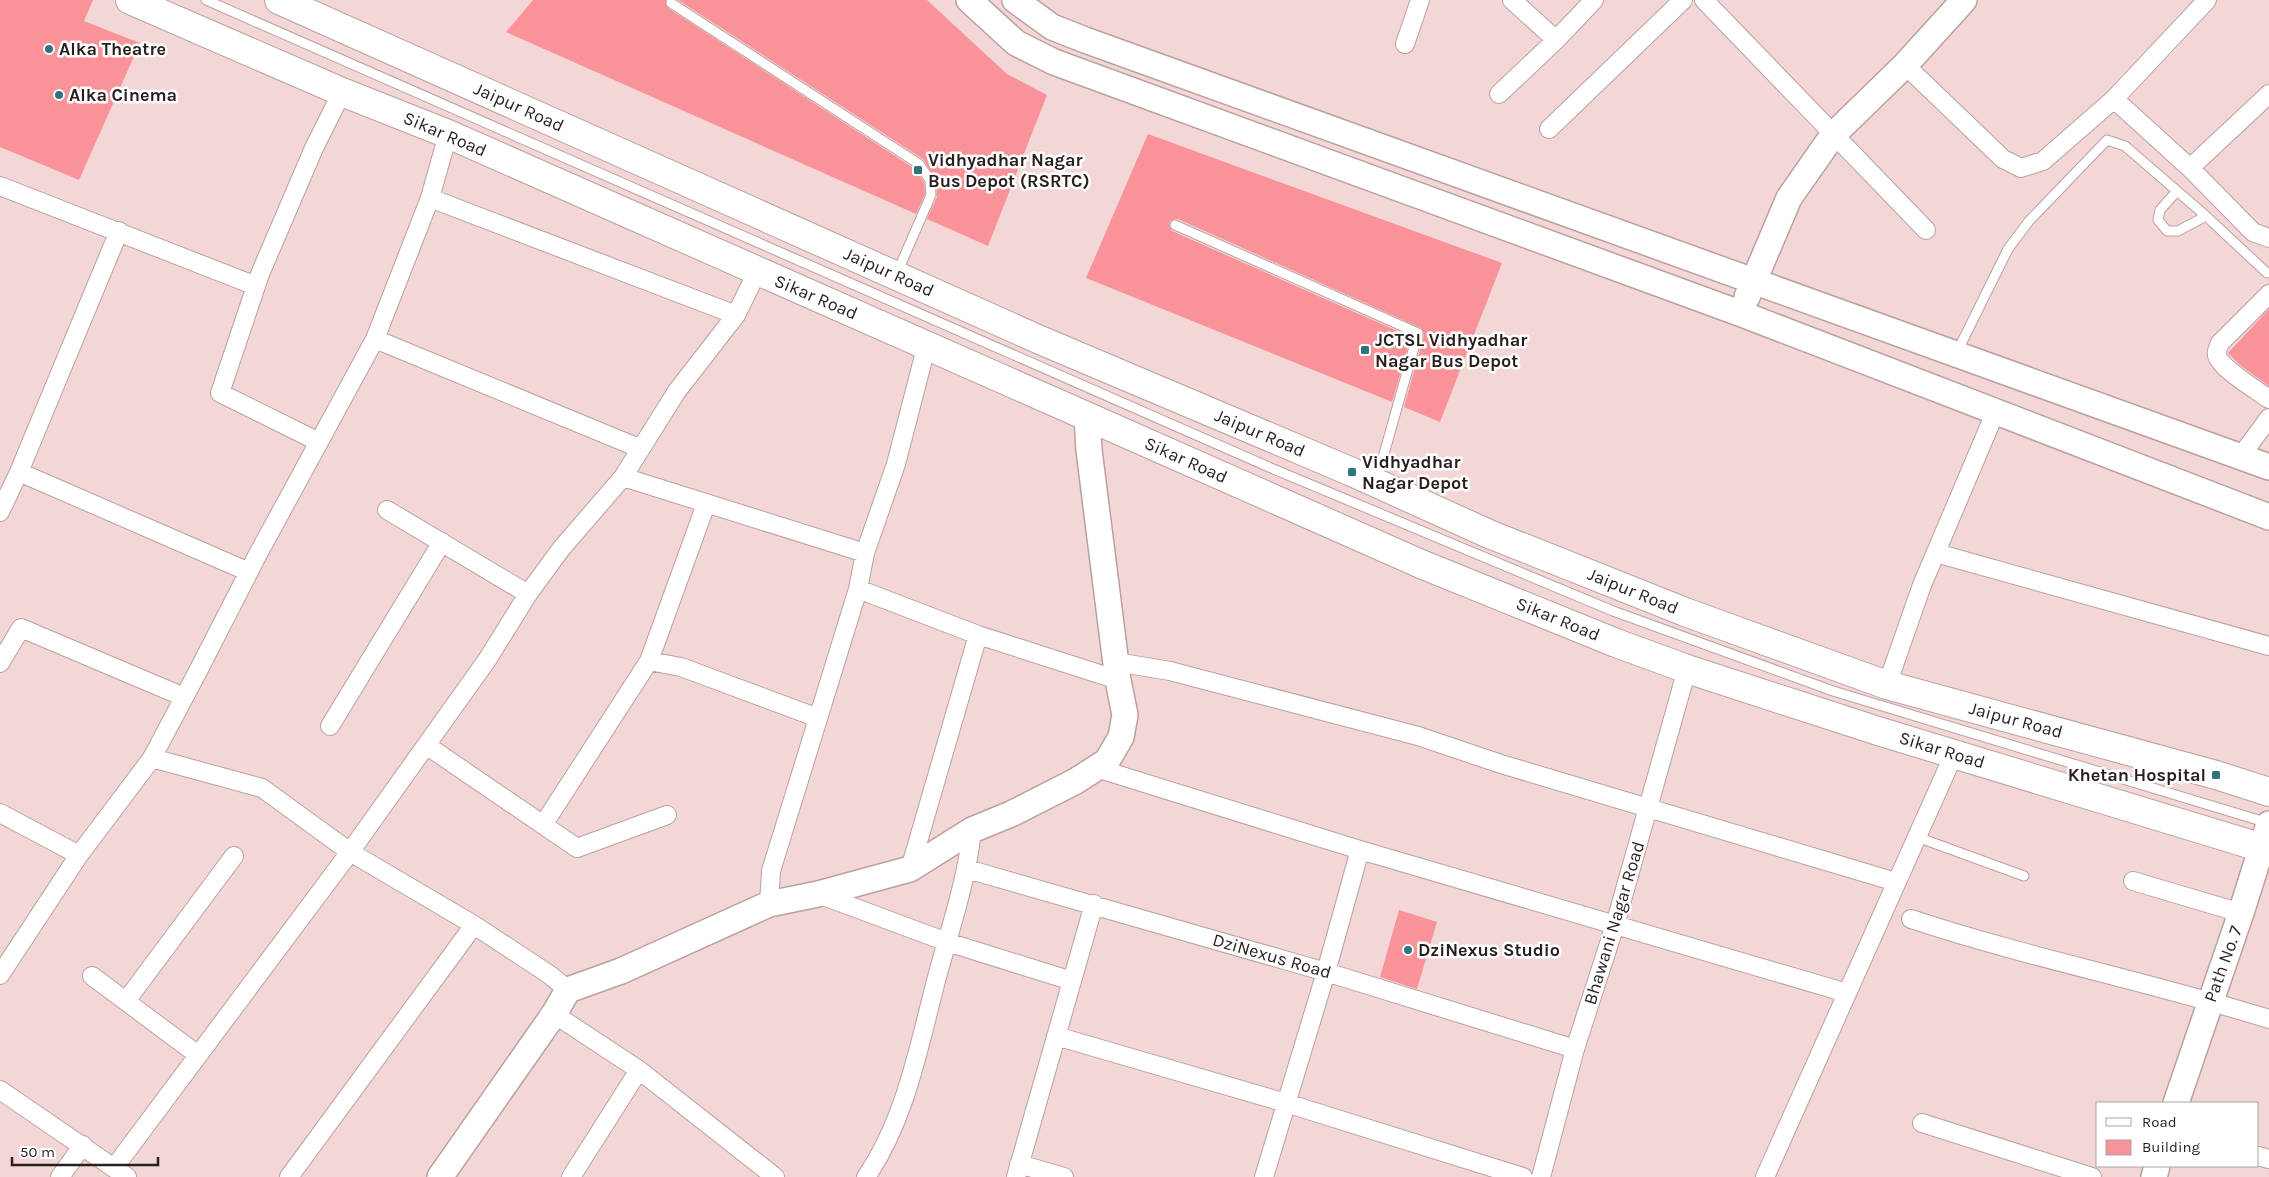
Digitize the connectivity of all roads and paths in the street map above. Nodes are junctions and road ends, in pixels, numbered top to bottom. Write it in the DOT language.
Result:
graph roads {
  1 [pos="130,0"];
  2 [pos="206,0"];
  3 [pos="279,0"];
  4 [pos="969,0"];
  5 [pos="1015,0"];
  6 [pos="1420,0"];
  7 [pos="1512,0"];
  8 [pos="1594,0"];
  9 [pos="1684,0"];
  10 [pos="1704,0"];
  11 [pos="1964,0"];
  12 [pos="2207,0"];
  13 [pos="671,3"];
  14 [pos="1556,40"];
  15 [pos="1405,44"];
  16 [pos="1904,65"];
  17 [pos="342,92"];
  18 [pos="1499,94"];
  19 [pos="2269,94"];
  20 [pos="2114,99"];
  21 [pos="1549,129"];
  22 [pos="448,134"];
  23 [pos="1834,135"];
  24 [pos="2190,168"];
  25 [pos="0,186"];
  26 [pos="2177,191"];
  27 [pos="430,198"];
  28 [pos="2206,216"];
  29 [pos="1175,225"];
  30 [pos="1926,230"];
  31 [pos="119,231"];
  32 [pos="2269,238"];
  33 [pos="757,272"];
  34 [pos="2267,273"];
  35 [pos="896,276"];
  36 [pos="1753,281"];
  37 [pos="256,286"];
  38 [pos="2269,294"];
  39 [pos="1742,314"];
  40 [pos="736,315"];
  41 [pos="374,339"];
  42 [pos="927,344"];
  43 [pos="1956,354"];
  44 [pos="2269,399"];
  45 [pos="1995,413"];
  46 [pos="1087,416"];
  47 [pos="2269,418"];
  48 [pos="319,442"];
  49 [pos="639,448"];
  50 [pos="2240,457"];
  51 [pos="2269,467"];
  52 [pos="19,472"];
  53 [pos="623,477"];
  54 [pos="1376,484"];
  55 [pos="706,504"];
  56 [pos="387,510"];
  57 [pos="0,512"];
  58 [pos="2269,517"];
  59 [pos="442,542"];
  60 [pos="865,553"];
  61 [pos="1936,553"];
  62 [pos="249,572"];
  63 [pos="858,589"];
  64 [pos="528,594"];
  65 [pos="978,635"];
  66 [pos="2269,646"];
  67 [pos="649,661"];
  68 [pos="0,663"];
  69 [pos="1686,669"];
  70 [pos="1117,671"];
  71 [pos="1888,685"];
  72 [pos="184,697"];
  73 [pos="818,718"];
  74 [pos="330,726"];
  75 [pos="426,745"];
  76 [pos="1954,754"];
  77 [pos="152,758"];
  78 [pos="1096,768"];
  79 [pos="2269,792"];
  80 [pos="1648,807"];
  81 [pos="0,813"];
  82 [pos="667,815"];
  83 [pos="543,825"];
  84 [pos="972,830"];
  85 [pos="2267,836"];
  86 [pos="1917,837"];
  87 [pos="1360,850"];
  88 [pos="350,852"];
  89 [pos="79,855"];
  90 [pos="234,856"];
  91 [pos="910,869"];
  92 [pos="967,869"];
  93 [pos="2024,876"];
  94 [pos="2133,881"];
  95 [pos="1896,882"];
  96 [pos="818,894"];
  97 [pos="769,904"];
  98 [pos="1094,904"];
  99 [pos="2241,914"];
  100 [pos="1911,919"];
  101 [pos="474,925"];
  102 [pos="1615,925"];
  103 [pos="947,942"];
  104 [pos="1326,972"];
  105 [pos="0,975"];
  106 [pos="92,976"];
  107 [pos="1072,981"];
  108 [pos="568,990"];
  109 [pos="1847,993"];
  110 [pos="2210,1000"];
  111 [pos="126,1001"];
  112 [pos="554,1014"];
  113 [pos="2269,1019"];
  114 [pos="1056,1036"];
  115 [pos="1575,1049"];
  116 [pos="198,1055"];
  117 [pos="639,1070"];
  118 [pos="0,1090"];
  119 [pos="2176,1102"];
  120 [pos="1286,1103"];
  121 [pos="1922,1123"];
  122 [pos="83,1145"];
  123 [pos="1017,1170"];
  124 [pos="120,1172"];
  125 [pos="60,1177"];
  126 [pos="289,1177"];
  127 [pos="440,1177"];
  128 [pos="571,1177"];
  129 [pos="775,1177"];
  130 [pos="866,1177"];
  131 [pos="1064,1177"];
  132 [pos="1264,1177"];
  133 [pos="1523,1177"];
  134 [pos="1541,1177"];
  135 [pos="1766,1177"];
  136 [pos="2092,1177"];
  1 -- 17 [label="main road, Sikar Road"];
  2 -- 85 [label="lane"];
  3 -- 35 [label="main road, Jaipur Road"];
  4 -- 39 [label="street"];
  5 -- 36 [label="street"];
  6 -- 15 [label="street"];
  7 -- 14 [label="street"];
  8 -- 14 [label="street"];
  9 -- 21 [label="street"];
  10 -- 23 [label="street"];
  11 -- 16 [label="street"];
  12 -- 20 [label="street"];
  13 -- 35 [label="lane"];
  14 -- 18 [label="street"];
  16 -- 20 [label="street"];
  16 -- 23 [label="street"];
  17 -- 22 [label="main road, Sikar Road"];
  17 -- 37 [label="street"];
  19 -- 24 [label="street"];
  20 -- 24 [label="street"];
  22 -- 27 [label="street"];
  22 -- 33 [label="main road, Sikar Road"];
  23 -- 30 [label="street"];
  23 -- 36 [label="street"];
  24 -- 32 [label="street"];
  25 -- 31 [label="street"];
  26 -- 28 [label="lane"];
  26 -- 28 [label="lane"];
  26 -- 43 [label="lane"];
  27 -- 40 [label="street"];
  27 -- 41 [label="street"];
  28 -- 34 [label="lane"];
  29 -- 54 [label="lane"];
  31 -- 37 [label="street"];
  31 -- 52 [label="street"];
  33 -- 40 [label="street"];
  33 -- 42 [label="main road, Sikar Road"];
  35 -- 54 [label="main road, Jaipur Road"];
  36 -- 39 [label="street"];
  36 -- 43 [label="street"];
  37 -- 48 [label="street"];
  38 -- 44 [label="street"];
  39 -- 45 [label="street"];
  40 -- 49 [label="street"];
  41 -- 48 [label="street"];
  41 -- 49 [label="street"];
  42 -- 46 [label="main road, Sikar Road"];
  42 -- 60 [label="street"];
  43 -- 50 [label="street"];
  45 -- 58 [label="street"];
  45 -- 61 [label="street"];
  46 -- 69 [label="main road, Sikar Road"];
  46 -- 70 [label="street"];
  47 -- 50 [label="street"];
  48 -- 62 [label="street"];
  49 -- 53 [label="street"];
  50 -- 51 [label="street"];
  52 -- 57 [label="street"];
  52 -- 62 [label="street"];
  53 -- 55 [label="street"];
  53 -- 64 [label="street"];
  54 -- 71 [label="main road, Jaipur Road"];
  55 -- 60 [label="street"];
  55 -- 67 [label="street"];
  56 -- 59 [label="street"];
  59 -- 64 [label="street"];
  59 -- 74 [label="street"];
  60 -- 63 [label="street"];
  61 -- 66 [label="street"];
  61 -- 71 [label="street"];
  62 -- 72 [label="street"];
  63 -- 65 [label="street"];
  63 -- 73 [label="street"];
  64 -- 75 [label="street"];
  65 -- 70 [label="street"];
  65 -- 91 [label="street"];
  67 -- 73 [label="street"];
  67 -- 83 [label="street"];
  68 -- 72 [label="street"];
  69 -- 76 [label="main road, Sikar Road"];
  69 -- 80 [label="street, Bhawani Nagar Road"];
  70 -- 78 [label="street"];
  70 -- 80 [label="street"];
  71 -- 79 [label="main road, Jaipur Road"];
  72 -- 77 [label="street"];
  73 -- 97 [label="street"];
  75 -- 83 [label="street"];
  75 -- 88 [label="street"];
  76 -- 85 [label="main road, Sikar Road"];
  76 -- 86 [label="street"];
  77 -- 88 [label="street"];
  77 -- 89 [label="street"];
  78 -- 84 [label="street"];
  78 -- 87 [label="street"];
  80 -- 95 [label="street"];
  80 -- 102 [label="street, Bhawani Nagar Road"];
  81 -- 89 [label="street"];
  82 -- 83 [label="street"];
  84 -- 91 [label="street"];
  84 -- 92 [label="street"];
  85 -- 99 [label="street, Path No. 7"];
  86 -- 93 [label="lane"];
  86 -- 95 [label="street"];
  87 -- 102 [label="street"];
  87 -- 104 [label="street"];
  88 -- 101 [label="street"];
  88 -- 116 [label="street"];
  89 -- 105 [label="street"];
  90 -- 111 [label="street"];
  91 -- 96 [label="street"];
  92 -- 98 [label="street, DziNexus Road"];
  92 -- 103 [label="street"];
  94 -- 99 [label="street"];
  95 -- 109 [label="street"];
  96 -- 97 [label="street"];
  96 -- 103 [label="street"];
  97 -- 108 [label="street"];
  98 -- 104 [label="street, DziNexus Road"];
  98 -- 107 [label="street"];
  99 -- 110 [label="street, Path No. 7"];
  100 -- 110 [label="street"];
  101 -- 108 [label="street"];
  101 -- 126 [label="street"];
  102 -- 109 [label="street"];
  102 -- 115 [label="street, Bhawani Nagar Road"];
  103 -- 107 [label="street"];
  103 -- 130 [label="street"];
  104 -- 115 [label="street, DziNexus Road"];
  104 -- 120 [label="street"];
  106 -- 111 [label="street"];
  107 -- 114 [label="street"];
  108 -- 112 [label="street"];
  109 -- 135 [label="street"];
  110 -- 113 [label="street"];
  110 -- 119 [label="street, Path No. 7"];
  111 -- 116 [label="street"];
  112 -- 117 [label="street"];
  112 -- 127 [label="street"];
  114 -- 120 [label="street"];
  114 -- 123 [label="street"];
  115 -- 134 [label="street, Bhawani Nagar Road"];
  116 -- 124 [label="street"];
  117 -- 128 [label="street"];
  117 -- 129 [label="street"];
  118 -- 122 [label="street"];
  120 -- 132 [label="street"];
  120 -- 133 [label="street"];
  121 -- 136 [label="street"];
  122 -- 124 [label="street"];
  122 -- 125 [label="street"];
  123 -- 131 [label="street"];
}
